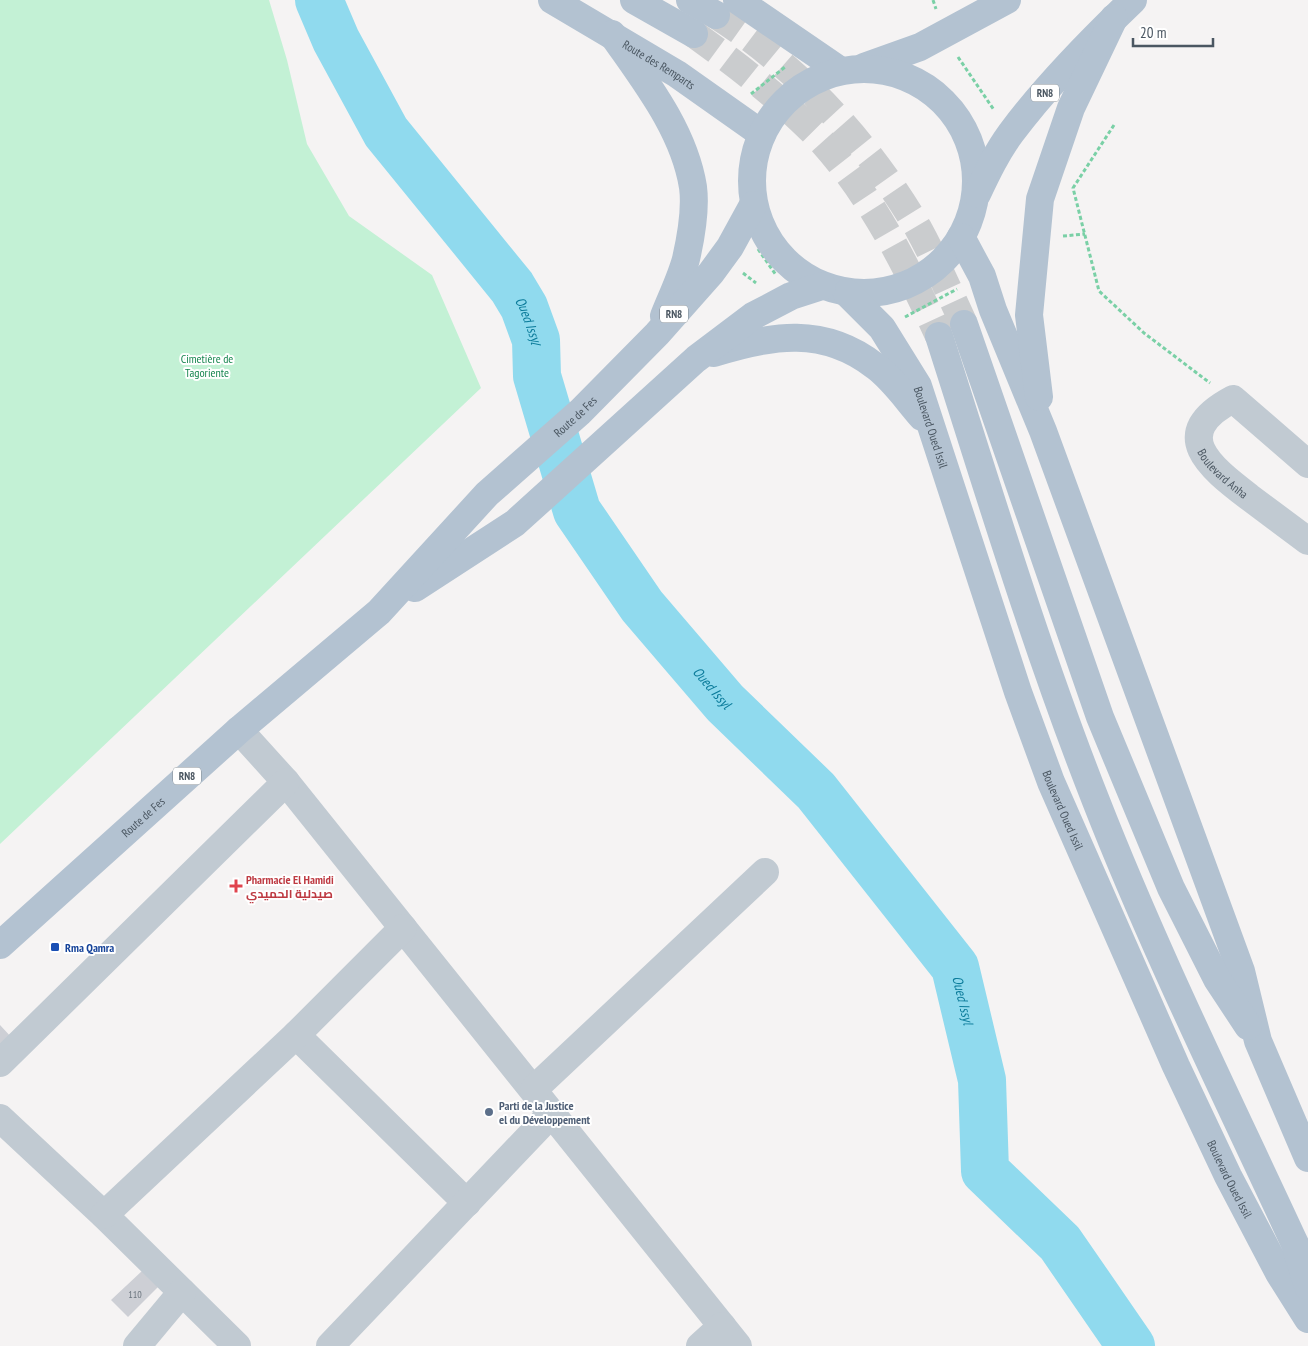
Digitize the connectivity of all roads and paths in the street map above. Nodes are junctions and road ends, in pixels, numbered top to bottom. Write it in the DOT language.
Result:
graph roads {
  1 [pos="552,0"];
  2 [pos="634,0"];
  3 [pos="690,0"];
  4 [pos="933,0"];
  5 [pos="1007,0"];
  6 [pos="726,7"];
  7 [pos="1124,9"];
  8 [pos="612,34"];
  9 [pos="694,34"];
  10 [pos="944,36"];
  11 [pos="807,49"];
  12 [pos="848,71"];
  13 [pos="730,111"];
  14 [pos="1114,125"];
  15 [pos="762,134"];
  16 [pos="1010,134"];
  17 [pos="974,199"];
  18 [pos="748,216"];
  19 [pos="961,237"];
  20 [pos="982,276"];
  21 [pos="835,289"];
  22 [pos="791,296"];
  23 [pos="964,324"];
  24 [pos="882,328"];
  25 [pos="657,334"];
  26 [pos="939,336"];
  27 [pos="696,359"];
  28 [pos="1233,399"];
  29 [pos="934,431"];
  30 [pos="1043,431"];
  31 [pos="1308,464"];
  32 [pos="1308,541"];
  33 [pos="379,612"];
  34 [pos="239,730"];
  35 [pos="286,782"];
  36 [pos="765,872"];
  37 [pos="402,928"];
  38 [pos="0,945"];
  39 [pos="296,1035"];
  40 [pos="1258,1042"];
  41 [pos="0,1063"];
  42 [pos="534,1089"];
  43 [pos="552,1113"];
  44 [pos="0,1118"];
  45 [pos="1308,1158"];
  46 [pos="467,1203"];
  47 [pos="104,1215"];
  48 [pos="1308,1286"];
  49 [pos="182,1292"];
  50 [pos="1308,1319"];
  51 [pos="730,1336"];
  52 [pos="137,1346"];
  53 [pos="237,1346"];
  54 [pos="330,1346"];
  55 [pos="700,1346"];
  1 -- 8 [label="main road, Route des Remparts"];
  2 -- 9 [label="main road"];
  3 -- 6 [label="main road"];
  4 -- 10 [label="path"];
  5 -- 10 [label="main road, RN8"];
  6 -- 11 [label="main road"];
  7 -- 16 [label="main road, RN8"];
  7 -- 30 [label="main road"];
  8 -- 13 [label="main road, Route des Remparts"];
  8 -- 25 [label="main road"];
  10 -- 12 [label="main road, RN8"];
  10 -- 16 [label="path"];
  11 -- 12 [label="main road"];
  11 -- 13 [label="path"];
  12 -- 15 [label="main road, RN8"];
  12 -- 17 [label="main road, RN8"];
  13 -- 15 [label="main road, Route des Remparts"];
  14 -- 28 [label="path"];
  15 -- 18 [label="main road, RN8"];
  16 -- 17 [label="main road, RN8"];
  17 -- 19 [label="main road, RN8"];
  18 -- 21 [label="main road, RN8"];
  18 -- 22 [label="path"];
  18 -- 25 [label="main road, Route de Fes / RN8"];
  19 -- 20 [label="main road"];
  19 -- 21 [label="main road, RN8"];
  20 -- 24 [label="path"];
  20 -- 30 [label="main road"];
  21 -- 22 [label="main road, Route de Fes / RN8"];
  21 -- 24 [label="main road, Boulevard Oued Issil"];
  22 -- 27 [label="main road, Route de Fes / RN8"];
  23 -- 40 [label="main road"];
  24 -- 29 [label="main road, Boulevard Oued Issil"];
  25 -- 33 [label="main road, Route de Fes / RN8"];
  26 -- 48 [label="main road"];
  27 -- 29 [label="main road"];
  27 -- 33 [label="main road, Route de Fes / RN8"];
  28 -- 31 [label="street"];
  28 -- 32 [label="street, Boulevard Anha"];
  29 -- 50 [label="main road, Boulevard Oued Issil"];
  30 -- 40 [label="main road"];
  33 -- 34 [label="main road, Route de Fes / RN8"];
  34 -- 35 [label="street"];
  34 -- 38 [label="main road, Route de Fes / RN8"];
  35 -- 37 [label="street"];
  35 -- 41 [label="street"];
  36 -- 42 [label="street"];
  37 -- 39 [label="street"];
  37 -- 42 [label="street"];
  39 -- 46 [label="street"];
  39 -- 47 [label="street"];
  40 -- 45 [label="main road"];
  42 -- 43 [label="street"];
  43 -- 46 [label="street"];
  43 -- 51 [label="street"];
  44 -- 47 [label="street"];
  46 -- 54 [label="street"];
  47 -- 49 [label="street"];
  49 -- 52 [label="street"];
  49 -- 53 [label="street"];
  51 -- 55 [label="street"];
}
